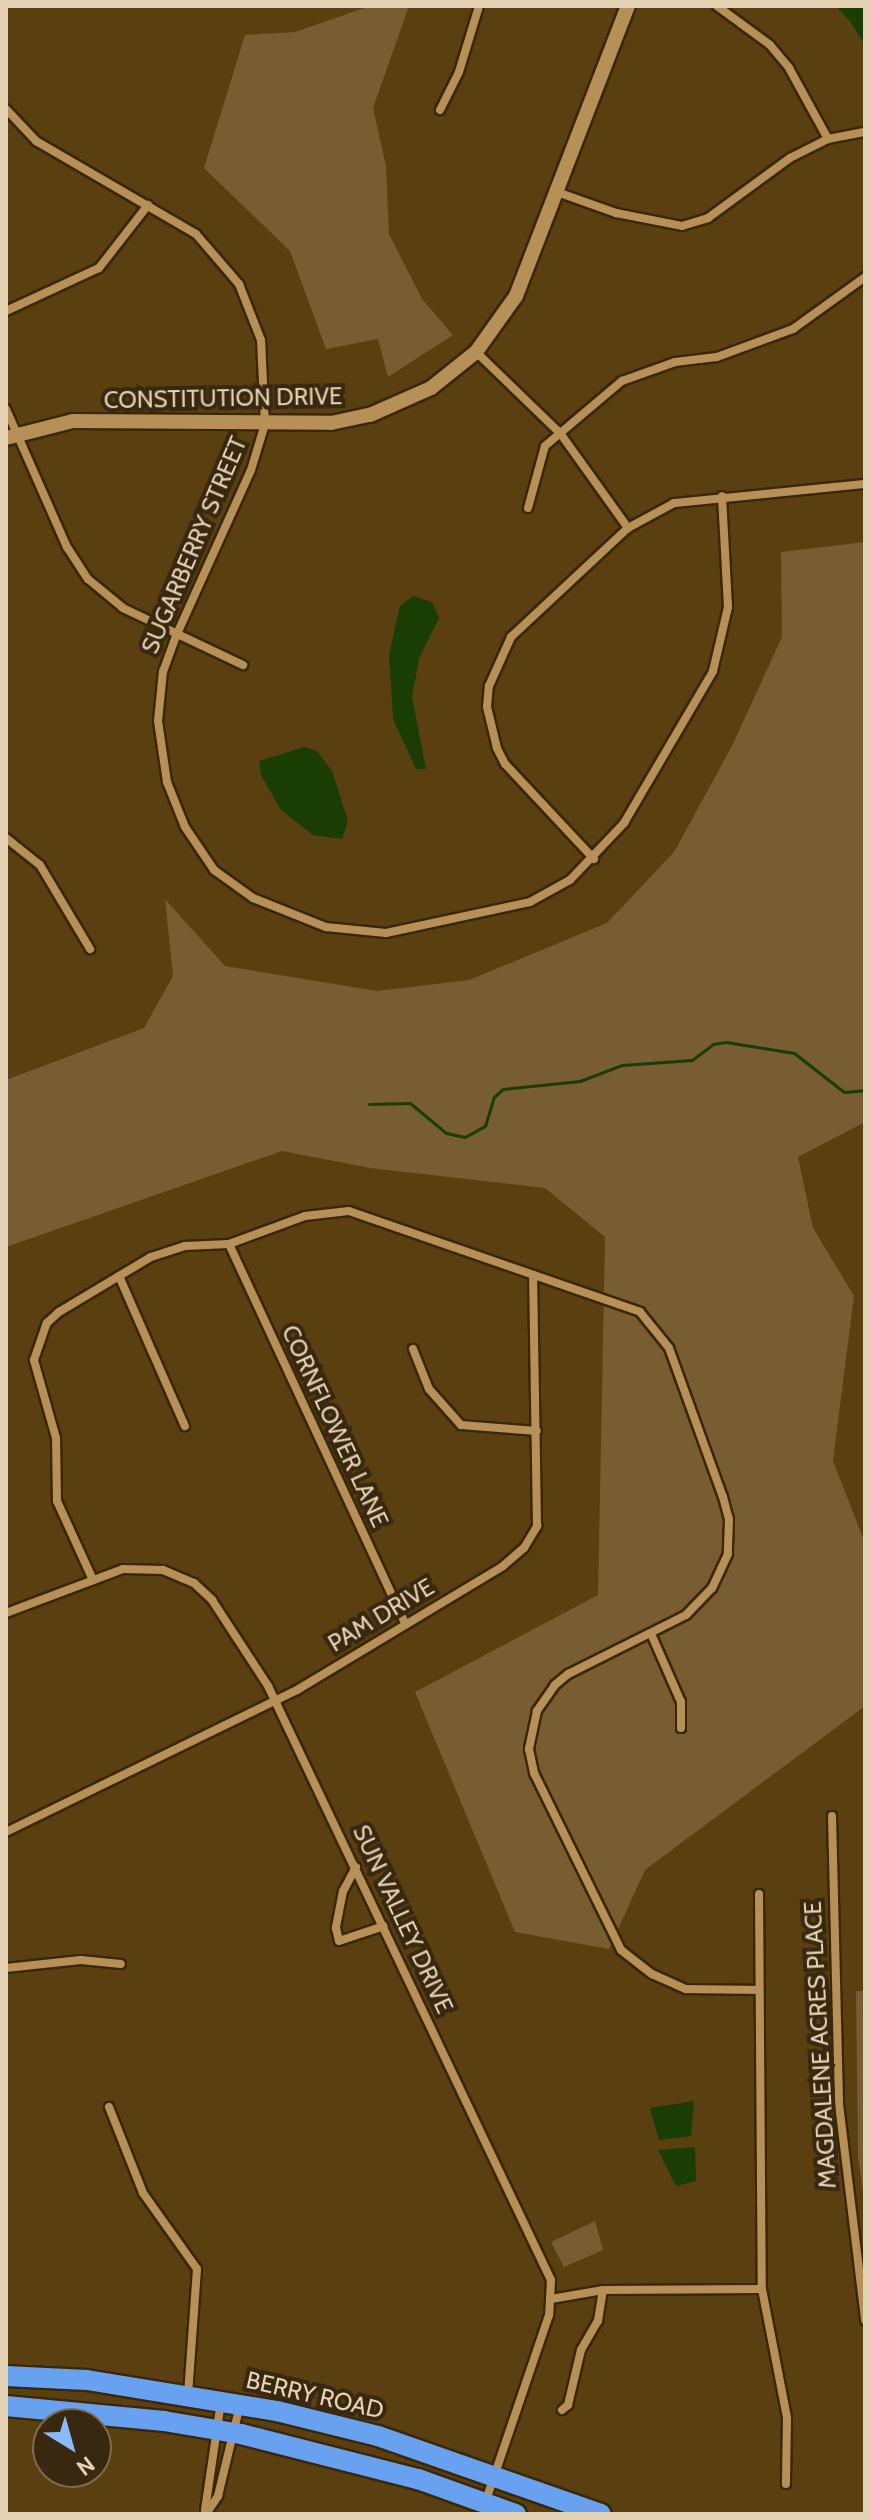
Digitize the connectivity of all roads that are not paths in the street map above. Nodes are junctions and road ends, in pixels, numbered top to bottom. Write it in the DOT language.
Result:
graph roads {
  1 [pos="479,6"];
  2 [pos="628,6"];
  3 [pos="717,6"];
  4 [pos="6,109"];
  5 [pos="440,110"];
  6 [pos="865,132"];
  7 [pos="828,139"];
  8 [pos="557,192"];
  9 [pos="148,205"];
  10 [pos="865,277"];
  11 [pos="6,311"];
  12 [pos="476,352"];
  13 [pos="6,409"];
  14 [pos="265,424"];
  15 [pos="560,433"];
  16 [pos="11,436"];
  17 [pos="865,484"];
  18 [pos="722,496"];
  19 [pos="528,508"];
  20 [pos="628,528"];
  21 [pos="176,636"];
  22 [pos="243,665"];
  23 [pos="6,838"];
  24 [pos="594,859"];
  25 [pos="90,949"];
  26 [pos="229,1244"];
  27 [pos="533,1275"];
  28 [pos="119,1276"];
  29 [pos="413,1349"];
  30 [pos="185,1426"];
  31 [pos="537,1431"];
  32 [pos="93,1580"];
  33 [pos="6,1613"];
  34 [pos="405,1624"];
  35 [pos="652,1636"];
  36 [pos="275,1700"];
  37 [pos="681,1728"];
  38 [pos="832,1816"];
  39 [pos="6,1832"];
  40 [pos="356,1867"];
  41 [pos="759,1894"];
  42 [pos="384,1926"];
  43 [pos="121,1964"];
  44 [pos="6,1968"];
  45 [pos="758,1990"];
  46 [pos="109,2107"];
  47 [pos="762,2289"];
  48 [pos="603,2290"];
  49 [pos="551,2299"];
  50 [pos="865,2320"];
  51 [pos="6,2376"];
  52 [pos="188,2394"];
  53 [pos="230,2402"];
  54 [pos="6,2406"];
  55 [pos="562,2410"];
  56 [pos="226,2432"];
  57 [pos="496,2476"];
  58 [pos="786,2484"];
  59 [pos="485,2503"];
  60 [pos="205,2514"];
  61 [pos="516,2514"];
  62 [pos="601,2514"];
  1 -- 5 [label="street"];
  2 -- 8 [label="street, CONSTITUTION DRIVE"];
  3 -- 7 [label="street"];
  4 -- 9 [label="street, SUGARBERRY STREET"];
  6 -- 7 [label="street"];
  7 -- 8 [label="street"];
  8 -- 12 [label="street, CONSTITUTION DRIVE"];
  9 -- 11 [label="street"];
  9 -- 14 [label="street, SUGARBERRY STREET"];
  10 -- 15 [label="street"];
  12 -- 14 [label="street, CONSTITUTION DRIVE"];
  12 -- 15 [label="street"];
  13 -- 16 [label="street"];
  14 -- 16 [label="street, CONSTITUTION DRIVE"];
  14 -- 21 [label="street, SUGARBERRY STREET"];
  15 -- 19 [label="street"];
  15 -- 20 [label="street"];
  16 -- 21 [label="street"];
  17 -- 18 [label="street"];
  18 -- 20 [label="street"];
  18 -- 24 [label="street, SUGARBERRY STREET"];
  20 -- 24 [label="street"];
  21 -- 22 [label="street"];
  21 -- 24 [label="street, SUGARBERRY STREET"];
  23 -- 25 [label="street"];
  26 -- 27 [label="street"];
  26 -- 28 [label="street"];
  26 -- 34 [label="street, CORNFLOWER LANE"];
  27 -- 31 [label="street, PAM DRIVE"];
  27 -- 35 [label="street"];
  28 -- 30 [label="street"];
  28 -- 32 [label="street"];
  29 -- 31 [label="street"];
  31 -- 34 [label="street, PAM DRIVE"];
  32 -- 33 [label="street, SUN VALLEY DRIVE"];
  32 -- 36 [label="street, SUN VALLEY DRIVE"];
  34 -- 36 [label="street, PAM DRIVE"];
  35 -- 37 [label="street"];
  35 -- 45 [label="street"];
  36 -- 39 [label="street, PAM DRIVE"];
  36 -- 40 [label="street, SUN VALLEY DRIVE"];
  38 -- 50 [label="street, MAGDALENE ACRES PLACE"];
  40 -- 42 [label="street, SUN VALLEY DRIVE"];
  40 -- 42 [label="street"];
  41 -- 45 [label="street"];
  42 -- 49 [label="street, SUN VALLEY DRIVE"];
  43 -- 44 [label="street"];
  45 -- 47 [label="street"];
  46 -- 52 [label="street"];
  47 -- 48 [label="street"];
  47 -- 58 [label="street"];
  48 -- 49 [label="street"];
  48 -- 55 [label="street"];
  49 -- 57 [label="street, SUN VALLEY DRIVE"];
  51 -- 52 [label="highway, BERRY ROAD"];
  52 -- 53 [label="highway, BERRY ROAD"];
  53 -- 56 [label="street"];
  53 -- 56 [label="street"];
  53 -- 57 [label="highway, BERRY ROAD"];
  54 -- 56 [label="highway"];
  56 -- 59 [label="highway"];
  56 -- 60 [label="street"];
  56 -- 60 [label="street"];
  57 -- 59 [label="street, SUN VALLEY DRIVE"];
  57 -- 62 [label="highway, BERRY ROAD"];
  59 -- 61 [label="highway"];
}
